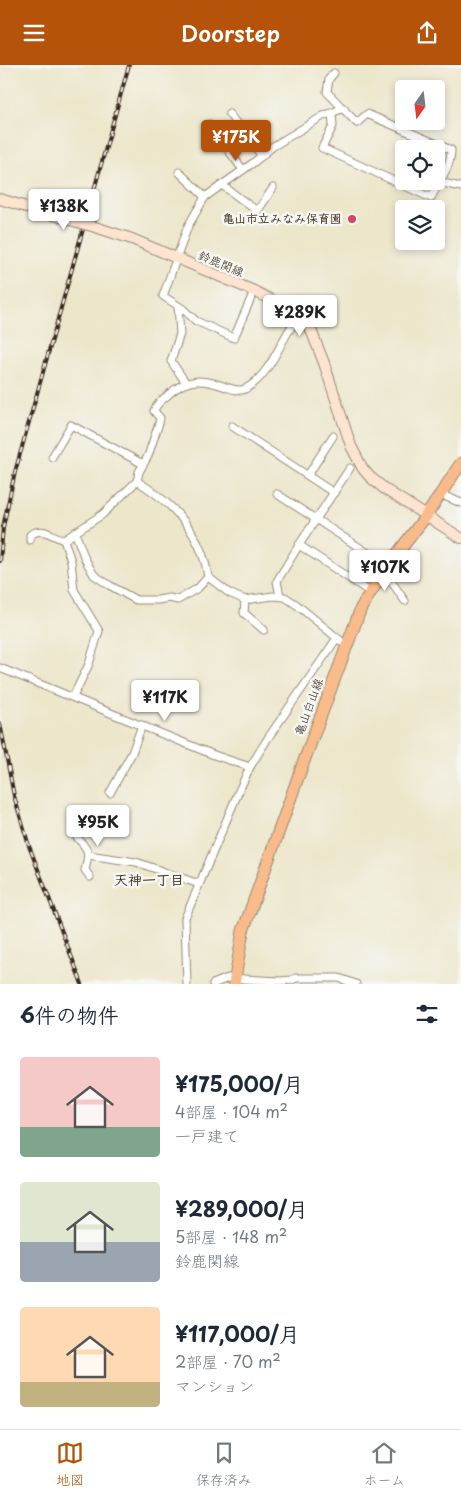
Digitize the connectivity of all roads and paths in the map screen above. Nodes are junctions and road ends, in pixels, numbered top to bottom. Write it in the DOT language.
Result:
graph roads {
  1 [pos="334,73"];
  2 [pos="344,108"];
  3 [pos="332,113"];
  4 [pos="229,114"];
  5 [pos="209,124"];
  6 [pos="427,140"];
  7 [pos="445,147"];
  8 [pos="262,156"];
  9 [pos="243,170"];
  10 [pos="445,171"];
  11 [pos="179,172"];
  12 [pos="395,181"];
  13 [pos="445,184"];
  14 [pos="222,185"];
  15 [pos="461,187"];
  16 [pos="273,188"];
  17 [pos="414,190"];
  18 [pos="435,190"];
  19 [pos="205,197"];
  20 [pos="0,199"];
  21 [pos="257,211"];
  22 [pos="252,219"];
  23 [pos="177,259"];
  24 [pos="254,291"];
  25 [pos="178,306"];
  26 [pos="302,317"];
  27 [pos="186,383"];
  28 [pos="232,426"];
  29 [pos="333,436"];
  30 [pos="52,457"];
  31 [pos="143,463"];
  32 [pos="461,463"];
  33 [pos="350,468"];
  34 [pos="308,475"];
  35 [pos="138,481"];
  36 [pos="334,493"];
  37 [pos="277,494"];
  38 [pos="440,494"];
  39 [pos="461,503"];
  40 [pos="426,515"];
  41 [pos="316,520"];
  42 [pos="75,532"];
  43 [pos="461,537"];
  44 [pos="30,540"];
  45 [pos="64,540"];
  46 [pos="299,545"];
  47 [pos="386,569"];
  48 [pos="208,577"];
  49 [pos="370,592"];
  50 [pos="280,596"];
  51 [pos="245,600"];
  52 [pos="405,601"];
  53 [pos="264,630"];
  54 [pos="337,638"];
  55 [pos="347,646"];
  56 [pos="0,668"];
  57 [pos="72,697"];
  58 [pos="142,725"];
  59 [pos="250,767"];
  60 [pos="110,793"];
  61 [pos="76,836"];
  62 [pos="88,855"];
  63 [pos="90,877"];
  64 [pos="199,884"];
  65 [pos="234,981"];
  66 [pos="187,984"];
  67 [pos="213,984"];
  68 [pos="356,984"];
  1 -- 2 [label="street"];
  2 -- 3 [label="street"];
  2 -- 6 [label="street"];
  3 -- 8 [label="street"];
  3 -- 12 [label="street"];
  4 -- 8 [label="street"];
  5 -- 9 [label="street"];
  7 -- 10 [label="street"];
  8 -- 9 [label="street"];
  9 -- 14 [label="street"];
  11 -- 19 [label="street"];
  13 -- 15 [label="street"];
  14 -- 19 [label="street"];
  14 -- 21 [label="street"];
  16 -- 21 [label="street"];
  17 -- 18 [label="street"];
  19 -- 23 [label="street"];
  20 -- 23 [label="main road, 鈴鹿関線, bridge"];
  21 -- 22 [label="street"];
  23 -- 24 [label="main road, 鈴鹿関線"];
  23 -- 25 [label="street"];
  24 -- 25 [label="street"];
  24 -- 26 [label="main road, 鈴鹿関線"];
  25 -- 27 [label="street"];
  26 -- 27 [label="street"];
  26 -- 40 [label="main road, 鈴鹿関線"];
  27 -- 31 [label="street"];
  28 -- 34 [label="street"];
  29 -- 34 [label="street"];
  30 -- 31 [label="street"];
  31 -- 35 [label="street"];
  32 -- 38 [label="main road, 亀山白山線"];
  33 -- 36 [label="street"];
  34 -- 36 [label="street"];
  35 -- 42 [label="street"];
  35 -- 48 [label="street"];
  36 -- 41 [label="street"];
  37 -- 41 [label="street"];
  38 -- 39 [label="street"];
  38 -- 40 [label="main road, 亀山白山線"];
  40 -- 43 [label="main road, 鈴鹿関線"];
  40 -- 47 [label="main road, 亀山白山線"];
  41 -- 46 [label="street"];
  41 -- 47 [label="street"];
  42 -- 45 [label="street"];
  42 -- 48 [label="street"];
  44 -- 45 [label="street"];
  45 -- 57 [label="street"];
  46 -- 49 [label="street"];
  46 -- 50 [label="street"];
  47 -- 49 [label="main road, 亀山白山線"];
  47 -- 52 [label="street"];
  48 -- 51 [label="street"];
  49 -- 55 [label="main road, 亀山白山線"];
  50 -- 51 [label="street"];
  50 -- 54 [label="street"];
  51 -- 53 [label="street"];
  54 -- 55 [label="street"];
  54 -- 59 [label="street"];
  55 -- 65 [label="main road, 亀山白山線"];
  56 -- 57 [label="street"];
  57 -- 58 [label="street"];
  58 -- 59 [label="street"];
  58 -- 60 [label="street"];
  59 -- 64 [label="street"];
  61 -- 62 [label="street"];
  62 -- 63 [label="street"];
  62 -- 64 [label="street"];
  64 -- 66 [label="street"];
  65 -- 67 [label="street"];
  65 -- 68 [label="street"];
}
